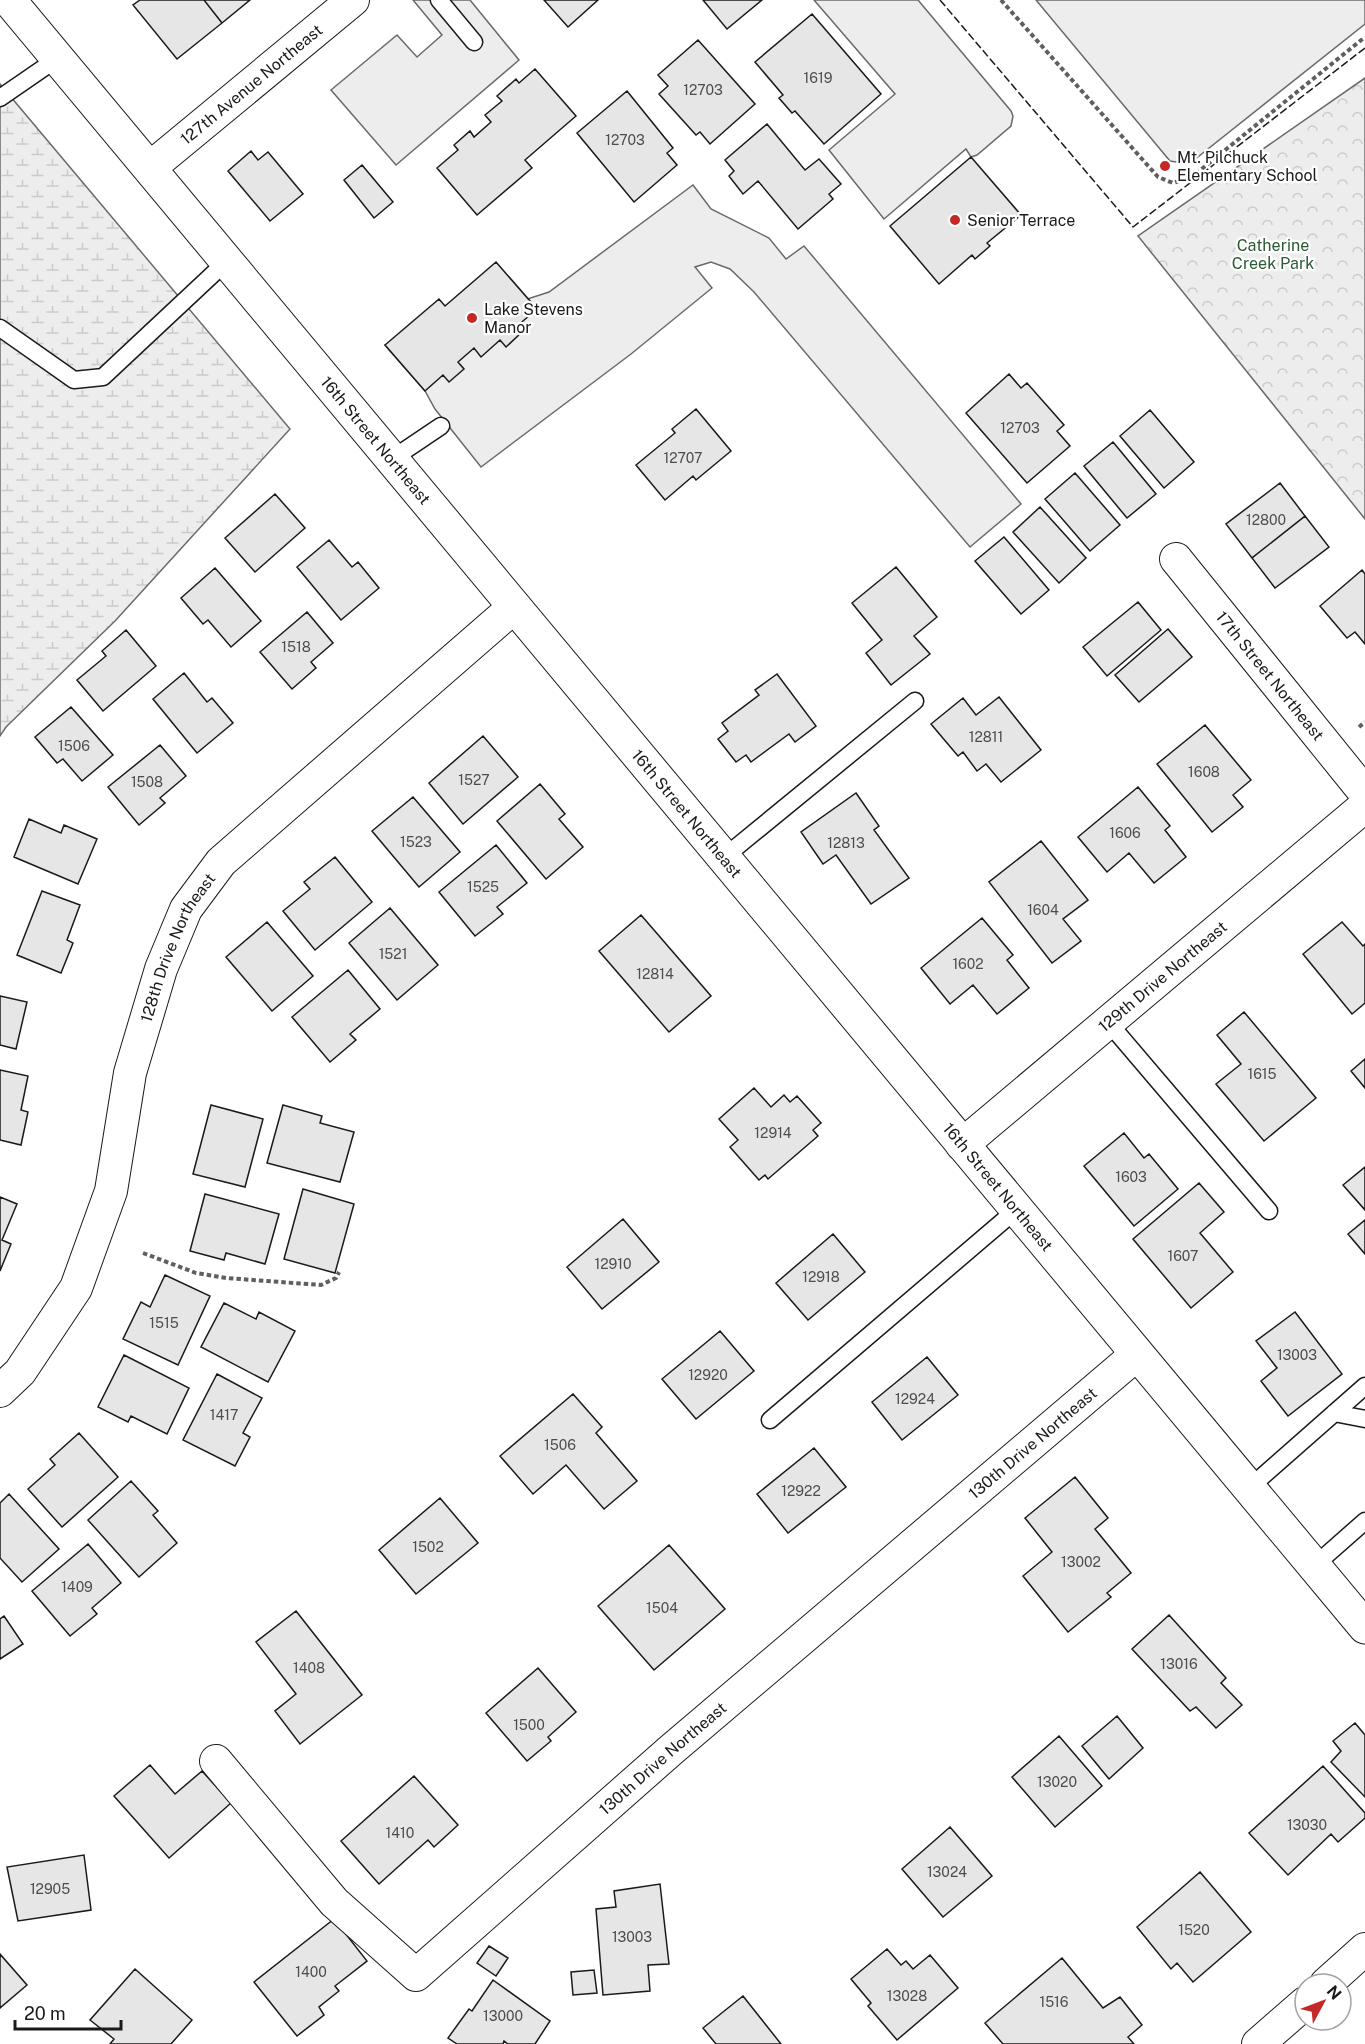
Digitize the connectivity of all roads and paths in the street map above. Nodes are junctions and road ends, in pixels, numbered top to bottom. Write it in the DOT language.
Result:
graph roads {
  1 [pos="9,0"];
  2 [pos="353,0"];
  3 [pos="439,0"];
  4 [pos="1001,0"];
  5 [pos="1365,37"];
  6 [pos="474,42"];
  7 [pos="58,58"];
  8 [pos="0,98"];
  9 [pos="151,167"];
  10 [pos="228,260"];
  11 [pos="0,328"];
  12 [pos="441,426"];
  13 [pos="392,459"];
  14 [pos="1176,559"];
  15 [pos="514,607"];
  16 [pos="915,700"];
  17 [pos="1365,722"];
  18 [pos="1359,727"];
  19 [pos="1365,793"];
  20 [pos="1365,806"];
  21 [pos="723,858"];
  22 [pos="1108,1022"];
  23 [pos="962,1145"];
  24 [pos="1016,1210"];
  25 [pos="1269,1211"];
  26 [pos="143,1253"];
  27 [pos="339,1272"];
  28 [pos="1136,1355"];
  29 [pos="1365,1386"];
  30 [pos="0,1391"];
  31 [pos="1334,1413"];
  32 [pos="1365,1419"];
  33 [pos="770,1420"];
  34 [pos="1248,1489"];
  35 [pos="1365,1521"];
  36 [pos="1314,1566"];
  37 [pos="1365,1627"];
  38 [pos="216,1761"];
  39 [pos="1365,1949"];
  40 [pos="1339,1972"];
  41 [pos="1293,2013"];
  42 [pos="1258,2044"];
  1 -- 7 [label="street, 16th Street Northeast"];
  2 -- 9 [label="street, 127th Avenue Northeast"];
  3 -- 6 [label="lane"];
  4 -- 5 [label="path"];
  7 -- 8 [label="lane"];
  7 -- 9 [label="street, 16th Street Northeast"];
  9 -- 10 [label="street, 16th Street Northeast"];
  10 -- 11 [label="lane"];
  10 -- 13 [label="street, 16th Street Northeast"];
  12 -- 13 [label="lane"];
  13 -- 15 [label="street, 16th Street Northeast"];
  14 -- 19 [label="street, 17th Street Northeast"];
  15 -- 21 [label="street, 16th Street Northeast"];
  15 -- 30 [label="street, 128th Drive Northeast"];
  16 -- 21 [label="lane"];
  17 -- 18 [label="path"];
  20 -- 22 [label="street, 129th Drive Northeast"];
  21 -- 23 [label="street, 16th Street Northeast"];
  22 -- 23 [label="street, 129th Drive Northeast"];
  22 -- 25 [label="lane"];
  23 -- 24 [label="street, 16th Street Northeast"];
  24 -- 28 [label="street, 16th Street Northeast"];
  24 -- 33 [label="lane"];
  26 -- 27 [label="path"];
  28 -- 34 [label="street, 16th Street Northeast"];
  28 -- 38 [label="street, 130th Drive Northeast"];
  29 -- 31 [label="lane"];
  31 -- 32 [label="lane"];
  31 -- 34 [label="lane"];
  34 -- 36 [label="street, 16th Street Northeast"];
  35 -- 36 [label="lane"];
  36 -- 37 [label="street, 16th Street Northeast"];
  39 -- 40 [label="street"];
  41 -- 42 [label="street"];
}
